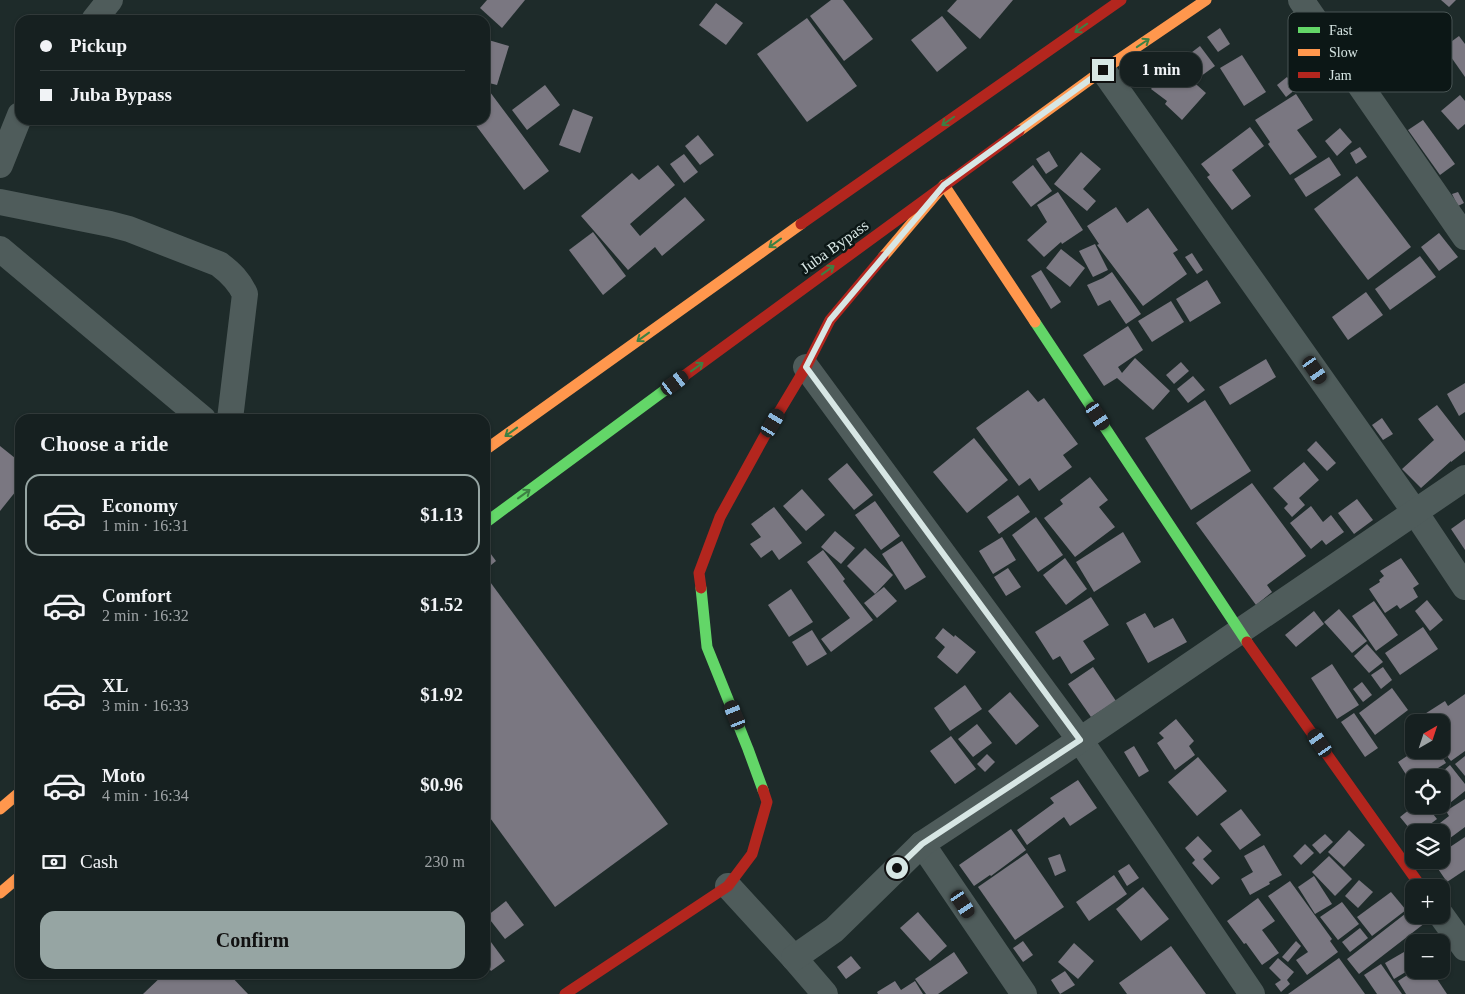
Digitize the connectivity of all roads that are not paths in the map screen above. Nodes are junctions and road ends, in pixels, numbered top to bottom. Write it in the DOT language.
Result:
graph roads {
  1 [pos="110,0"];
  2 [pos="1121,0"];
  3 [pos="1206,0"];
  4 [pos="1301,0"];
  5 [pos="1309,12"];
  6 [pos="98,15"];
  7 [pos="1103,70"];
  8 [pos="1365,92"];
  9 [pos="16,125"];
  10 [pos="0,165"];
  11 [pos="944,185"];
  12 [pos="0,202"];
  13 [pos="1465,237"];
  14 [pos="0,249"];
  15 [pos="806,367"];
  16 [pos="197,414"];
  17 [pos="231,414"];
  18 [pos="490,446"];
  19 [pos="1465,478"];
  20 [pos="1415,512"];
  21 [pos="490,519"];
  22 [pos="1465,587"];
  23 [pos="1240,631"];
  24 [pos="1080,740"];
  25 [pos="15,796"];
  26 [pos="0,809"];
  27 [pos="922,844"];
  28 [pos="1416,879"];
  29 [pos="15,880"];
  30 [pos="728,886"];
  31 [pos="0,893"];
  32 [pos="1448,924"];
  33 [pos="1465,948"];
  34 [pos="794,958"];
  35 [pos="565,994"];
  36 [pos="825,994"];
  37 [pos="1024,994"];
  38 [pos="1252,994"];
  1 -- 6 [label="street"];
  2 -- 18 [label="street, one-way"];
  7 -- 3 [label="street, Juba Bypass, one-way"];
  4 -- 5 [label="street"];
  7 -- 11 [label="street, Juba Bypass"];
  7 -- 20 [label="street"];
  8 -- 13 [label="street"];
  9 -- 10 [label="street"];
  11 -- 15 [label="street"];
  21 -- 11 [label="street, Juba Bypass, one-way"];
  11 -- 23 [label="street"];
  12 -- 17 [label="street"];
  14 -- 16 [label="street"];
  15 -- 24 [label="street"];
  15 -- 30 [label="street"];
  19 -- 20 [label="street"];
  20 -- 22 [label="street"];
  20 -- 23 [label="street"];
  23 -- 24 [label="street"];
  23 -- 28 [label="street"];
  24 -- 27 [label="street"];
  24 -- 38 [label="street"];
  25 -- 26 [label="street"];
  27 -- 34 [label="street"];
  27 -- 37 [label="street"];
  29 -- 31 [label="street"];
  30 -- 34 [label="street"];
  30 -- 35 [label="street"];
  32 -- 33 [label="street"];
  34 -- 36 [label="street"];
}
